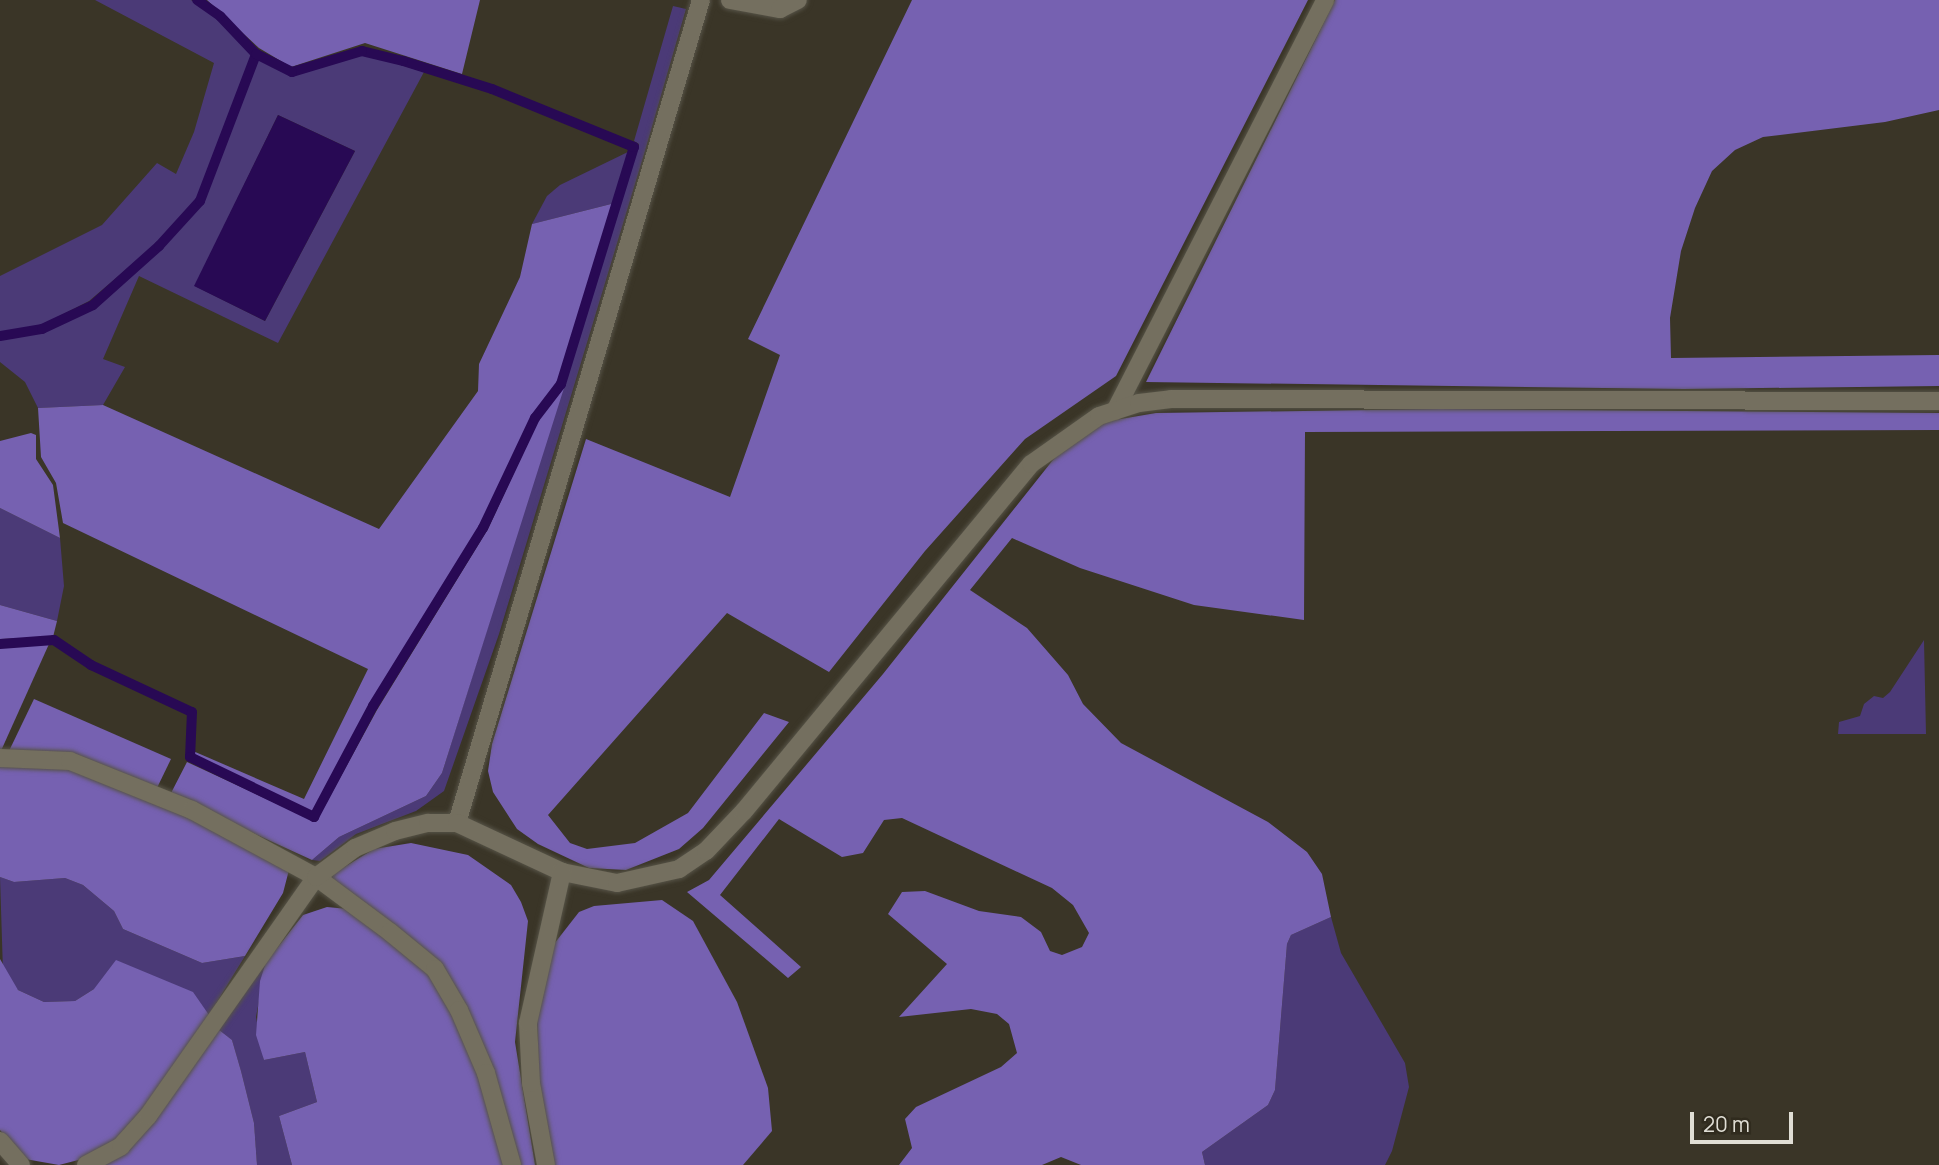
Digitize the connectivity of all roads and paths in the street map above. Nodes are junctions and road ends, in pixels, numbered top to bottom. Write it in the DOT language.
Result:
graph roads {
  1 [pos="701,0"];
  2 [pos="730,0"];
  3 [pos="798,0"];
  4 [pos="1325,0"];
  5 [pos="1939,401"];
  6 [pos="1115,411"];
  7 [pos="0,758"];
  8 [pos="457,823"];
  9 [pos="562,872"];
  10 [pos="316,877"];
  11 [pos="0,1141"];
  12 [pos="20,1165"];
  13 [pos="86,1165"];
  14 [pos="512,1165"];
  15 [pos="546,1165"];
  1 -- 8 [label="street"];
  2 -- 3 [label="street"];
  4 -- 6 [label="street"];
  5 -- 6 [label="street"];
  6 -- 9 [label="street"];
  7 -- 10 [label="street"];
  8 -- 9 [label="street"];
  8 -- 10 [label="street"];
  9 -- 15 [label="street"];
  10 -- 13 [label="street"];
  10 -- 14 [label="street"];
  11 -- 12 [label="street"];
}
